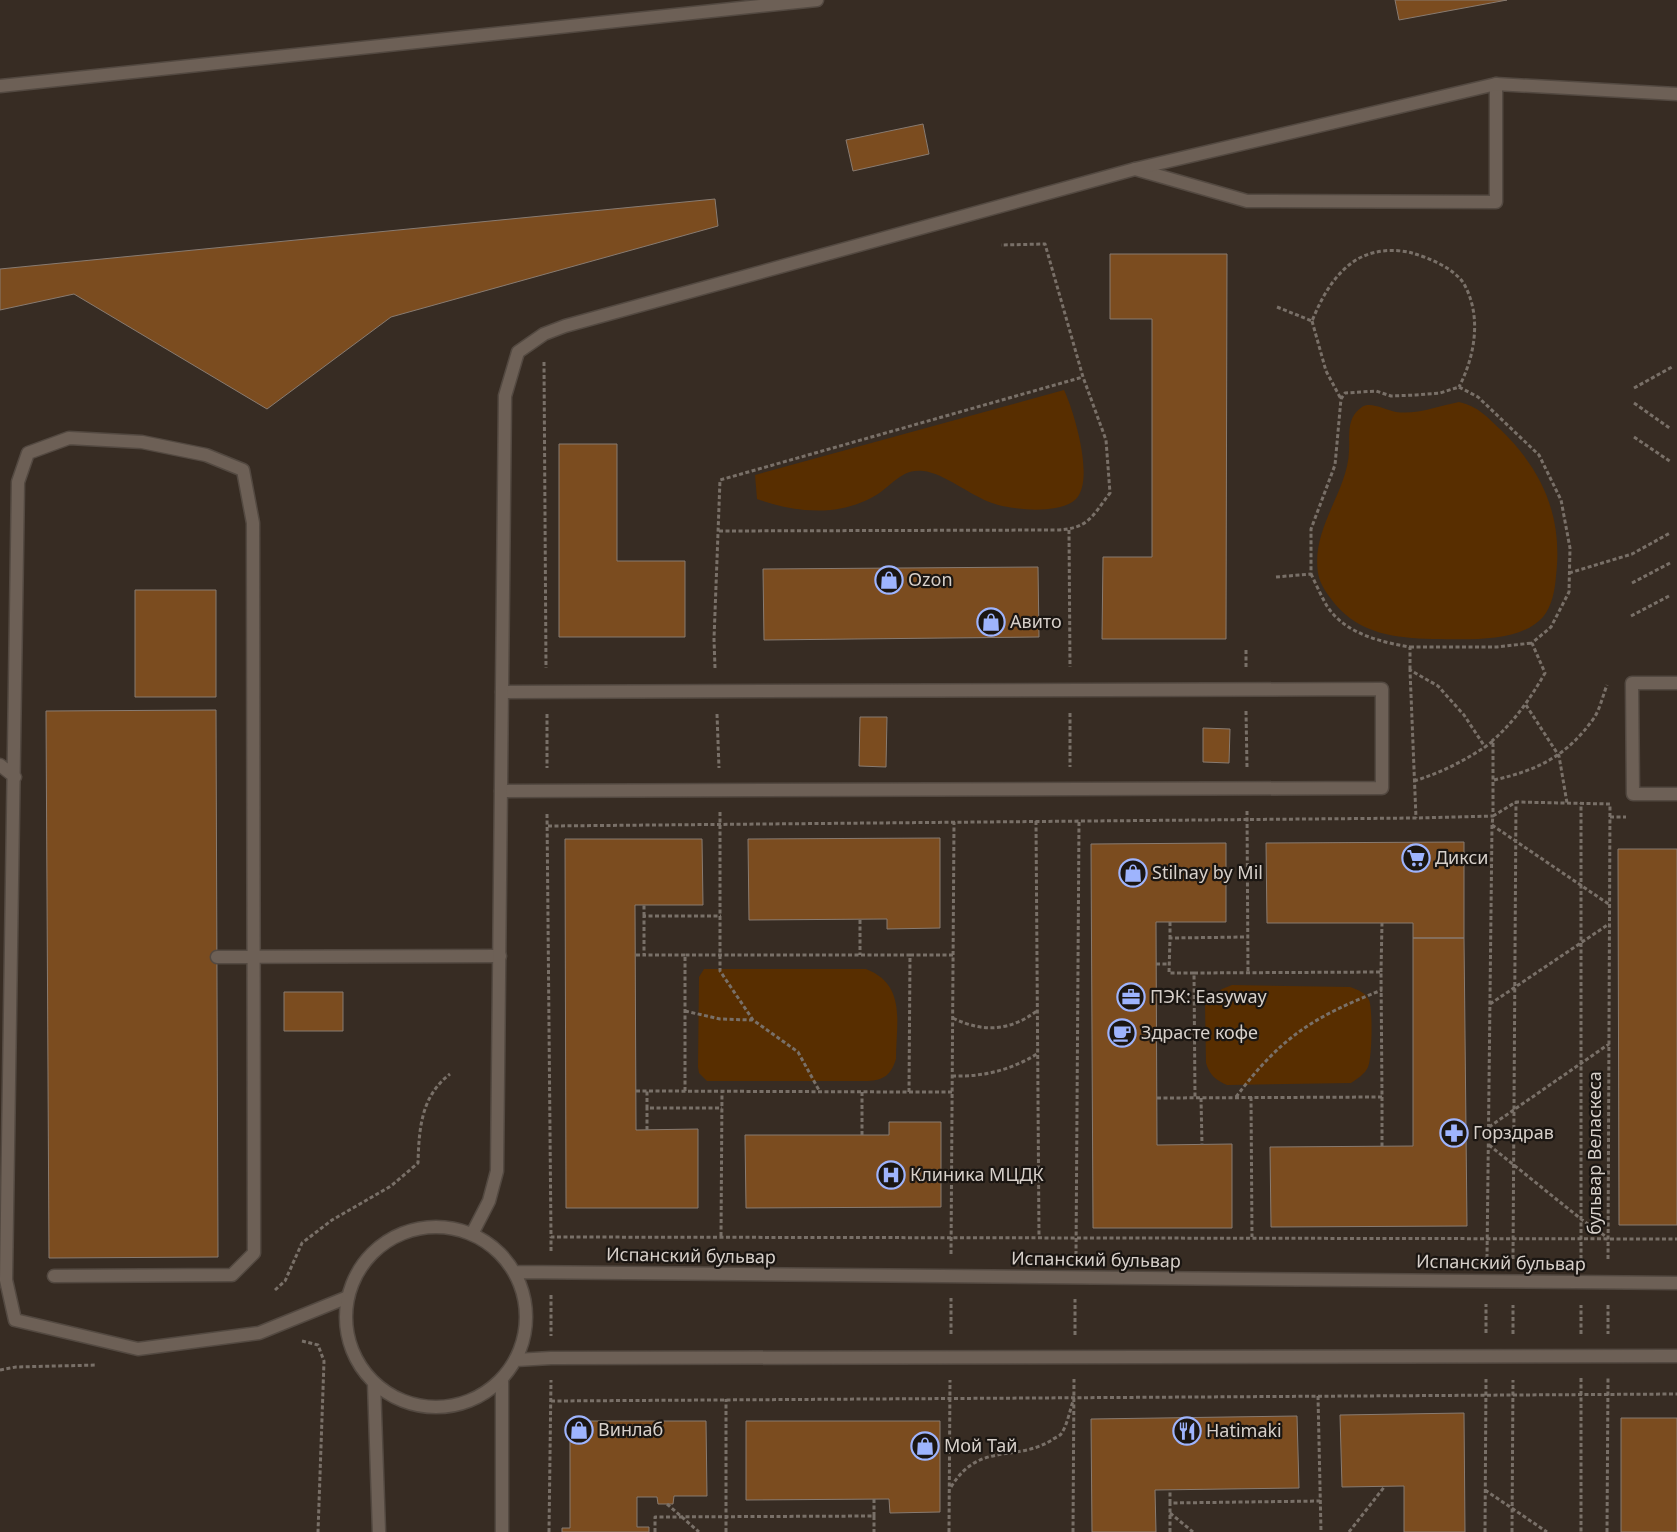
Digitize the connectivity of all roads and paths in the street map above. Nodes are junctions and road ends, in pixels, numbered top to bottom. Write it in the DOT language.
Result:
graph roads {
  1 [pos="817,0"];
  2 [pos="1496,84"];
  3 [pos="0,86"];
  4 [pos="1677,94"];
  5 [pos="1135,169"];
  6 [pos="1001,246"];
  7 [pos="1277,307"];
  8 [pos="1312,320"];
  9 [pos="544,334"];
  10 [pos="1672,367"];
  11 [pos="1083,377"];
  12 [pos="1460,387"];
  13 [pos="1634,388"];
  14 [pos="1341,399"];
  15 [pos="1634,403"];
  16 [pos="1671,429"];
  17 [pos="1634,437"];
  18 [pos="1671,462"];
  19 [pos="1069,530"];
  20 [pos="719,531"];
  21 [pos="1670,533"];
  22 [pos="1670,563"];
  23 [pos="1569,573"];
  24 [pos="1311,574"];
  25 [pos="1276,577"];
  26 [pos="1632,583"];
  27 [pos="1669,596"];
  28 [pos="1632,616"];
  29 [pos="1532,643"];
  30 [pos="1410,647"];
  31 [pos="1246,650"];
  32 [pos="1410,670"];
  33 [pos="1677,683"];
  34 [pos="1608,684"];
  35 [pos="1246,689"];
  36 [pos="1070,690"];
  37 [pos="716,691"];
  38 [pos="502,692"];
  39 [pos="546,692"];
  40 [pos="1526,705"];
  41 [pos="1485,747"];
  42 [pos="1559,756"];
  43 [pos="0,765"];
  44 [pos="15,778"];
  45 [pos="1494,780"];
  46 [pos="1414,781"];
  47 [pos="1247,788"];
  48 [pos="1070,789"];
  49 [pos="720,790"];
  50 [pos="501,791"];
  51 [pos="547,791"];
  52 [pos="1677,794"];
  53 [pos="1516,802"];
  54 [pos="1567,803"];
  55 [pos="1581,803"];
  56 [pos="1493,816"];
  57 [pos="1416,818"];
  58 [pos="1247,819"];
  59 [pos="1036,821"];
  60 [pos="1070,821"];
  61 [pos="1078,821"];
  62 [pos="954,822"];
  63 [pos="721,824"];
  64 [pos="1492,825"];
  65 [pos="548,826"];
  66 [pos="1515,841"];
  67 [pos="1581,886"];
  68 [pos="644,905"];
  69 [pos="1610,905"];
  70 [pos="644,916"];
  71 [pos="721,916"];
  72 [pos="860,920"];
  73 [pos="1170,922"];
  74 [pos="1382,923"];
  75 [pos="1610,923"];
  76 [pos="1247,937"];
  77 [pos="1170,938"];
  78 [pos="1581,942"];
  79 [pos="636,954"];
  80 [pos="644,954"];
  81 [pos="685,955"];
  82 [pos="721,955"];
  83 [pos="860,955"];
  84 [pos="500,956"];
  85 [pos="910,956"];
  86 [pos="953,956"];
  87 [pos="217,957"];
  88 [pos="253,957"];
  89 [pos="1156,964"];
  90 [pos="1170,964"];
  91 [pos="1382,972"];
  92 [pos="1194,973"];
  93 [pos="1248,973"];
  94 [pos="1514,988"];
  95 [pos="1382,990"];
  96 [pos="1490,1005"];
  97 [pos="1038,1010"];
  98 [pos="685,1011"];
  99 [pos="953,1018"];
  100 [pos="753,1020"];
  101 [pos="1609,1044"];
  102 [pos="1038,1054"];
  103 [pos="1581,1062"];
  104 [pos="450,1074"];
  105 [pos="952,1076"];
  106 [pos="636,1091"];
  107 [pos="647,1091"];
  108 [pos="685,1091"];
  109 [pos="722,1092"];
  110 [pos="820,1092"];
  111 [pos="862,1092"];
  112 [pos="909,1092"];
  113 [pos="952,1092"];
  114 [pos="1236,1097"];
  115 [pos="1251,1097"];
  116 [pos="1382,1097"];
  117 [pos="1157,1098"];
  118 [pos="1194,1098"];
  119 [pos="1201,1098"];
  120 [pos="647,1108"];
  121 [pos="722,1108"];
  122 [pos="1514,1110"];
  123 [pos="1488,1128"];
  124 [pos="647,1130"];
  125 [pos="862,1135"];
  126 [pos="1202,1145"];
  127 [pos="1489,1145"];
  128 [pos="1382,1146"];
  129 [pos="1514,1166"];
  130 [pos="1581,1219"];
  131 [pos="472,1234"];
  132 [pos="551,1236"];
  133 [pos="721,1236"];
  134 [pos="951,1237"];
  135 [pos="1040,1237"];
  136 [pos="1076,1237"];
  137 [pos="1252,1237"];
  138 [pos="1487,1238"];
  139 [pos="1609,1238"];
  140 [pos="1513,1239"];
  141 [pos="1581,1239"];
  142 [pos="1677,1239"];
  143 [pos="514,1272"];
  144 [pos="551,1272"];
  145 [pos="54,1276"];
  146 [pos="951,1276"];
  147 [pos="1075,1277"];
  148 [pos="1486,1281"];
  149 [pos="1513,1281"];
  150 [pos="1581,1282"];
  151 [pos="1608,1282"];
  152 [pos="1677,1282"];
  153 [pos="275,1290"];
  154 [pos="348,1297"];
  155 [pos="299,1340"];
  156 [pos="1486,1356"];
  157 [pos="1512,1356"];
  158 [pos="1581,1356"];
  159 [pos="1608,1356"];
  160 [pos="1677,1356"];
  161 [pos="950,1357"];
  162 [pos="1074,1357"];
  163 [pos="551,1358"];
  164 [pos="516,1360"];
  165 [pos="101,1365"];
  166 [pos="0,1370"];
  167 [pos="502,1380"];
  168 [pos="374,1383"];
  169 [pos="1677,1394"];
  170 [pos="1513,1395"];
  171 [pos="1580,1395"];
  172 [pos="1608,1395"];
  173 [pos="1318,1396"];
  174 [pos="1486,1396"];
  175 [pos="950,1398"];
  176 [pos="1074,1398"];
  177 [pos="726,1399"];
  178 [pos="551,1401"];
  179 [pos="1385,1486"];
  180 [pos="949,1489"];
  181 [pos="1170,1490"];
  182 [pos="1485,1490"];
  183 [pos="874,1499"];
  184 [pos="1320,1501"];
  185 [pos="1170,1503"];
  186 [pos="667,1504"];
  187 [pos="1512,1508"];
  188 [pos="1170,1513"];
  189 [pos="874,1516"];
  190 [pos="726,1517"];
  191 [pos="683,1518"];
  192 [pos="318,1532"];
  193 [pos="379,1532"];
  194 [pos="502,1532"];
  195 [pos="549,1532"];
  196 [pos="655,1532"];
  197 [pos="699,1532"];
  198 [pos="726,1532"];
  199 [pos="874,1532"];
  200 [pos="949,1532"];
  201 [pos="1073,1532"];
  202 [pos="1170,1532"];
  203 [pos="1193,1532"];
  204 [pos="1321,1532"];
  205 [pos="1349,1532"];
  206 [pos="1485,1532"];
  207 [pos="1512,1532"];
  208 [pos="1547,1532"];
  209 [pos="1581,1532"];
  210 [pos="1607,1532"];
  1 -- 3 [label="street"];
  2 -- 4 [label="street"];
  2 -- 5 [label="street"];
  2 -- 5 [label="street"];
  5 -- 9 [label="street"];
  6 -- 11 [label="path"];
  7 -- 8 [label="path"];
  8 -- 12 [label="path"];
  8 -- 14 [label="path"];
  9 -- 38 [label="street"];
  9 -- 39 [label="path"];
  10 -- 13 [label="path"];
  11 -- 19 [label="path"];
  11 -- 20 [label="path"];
  12 -- 14 [label="path"];
  12 -- 23 [label="path"];
  14 -- 24 [label="path"];
  15 -- 16 [label="path"];
  17 -- 18 [label="path"];
  19 -- 20 [label="path"];
  19 -- 36 [label="path"];
  20 -- 37 [label="path"];
  21 -- 23 [label="path"];
  22 -- 26 [label="path"];
  23 -- 29 [label="path"];
  24 -- 25 [label="path"];
  24 -- 30 [label="path"];
  27 -- 28 [label="path"];
  29 -- 30 [label="path"];
  29 -- 40 [label="path"];
  30 -- 32 [label="path"];
  31 -- 35 [label="path"];
  32 -- 41 [label="path"];
  32 -- 46 [label="path"];
  33 -- 52 [label="street"];
  34 -- 42 [label="path"];
  35 -- 36 [label="street"];
  35 -- 47 [label="path"];
  35 -- 47 [label="street"];
  36 -- 37 [label="street"];
  36 -- 48 [label="path"];
  37 -- 39 [label="street"];
  37 -- 49 [label="path"];
  38 -- 39 [label="street"];
  38 -- 50 [label="street"];
  39 -- 51 [label="path"];
  40 -- 41 [label="path"];
  40 -- 42 [label="path"];
  41 -- 45 [label="path"];
  41 -- 46 [label="path"];
  42 -- 45 [label="path"];
  42 -- 54 [label="path"];
  43 -- 44 [label="street"];
  44 -- 88 [label="street"];
  44 -- 154 [label="street"];
  45 -- 56 [label="path"];
  46 -- 57 [label="path"];
  47 -- 48 [label="street"];
  47 -- 58 [label="path"];
  48 -- 49 [label="street"];
  48 -- 60 [label="path"];
  49 -- 51 [label="street"];
  49 -- 63 [label="path"];
  50 -- 51 [label="street"];
  50 -- 84 [label="street"];
  51 -- 65 [label="path"];
  53 -- 54 [label="path, бульвар Веласкеса"];
  53 -- 56 [label="path"];
  53 -- 66 [label="path"];
  54 -- 55 [label="path, бульвар Веласкеса"];
  55 -- 67 [label="path, бульвар Веласкеса"];
  55 -- 69 [label="path, бульвар Веласкеса"];
  56 -- 57 [label="path"];
  56 -- 64 [label="path"];
  57 -- 58 [label="path"];
  58 -- 61 [label="path"];
  58 -- 76 [label="path"];
  59 -- 60 [label="path"];
  59 -- 62 [label="path"];
  59 -- 97 [label="path"];
  60 -- 61 [label="path"];
  61 -- 136 [label="path"];
  62 -- 63 [label="path"];
  62 -- 86 [label="path"];
  63 -- 65 [label="path"];
  63 -- 71 [label="path"];
  64 -- 66 [label="path"];
  64 -- 96 [label="path"];
  65 -- 132 [label="path"];
  66 -- 67 [label="path"];
  66 -- 94 [label="path"];
  67 -- 69 [label="path"];
  67 -- 78 [label="path, бульвар Веласкеса"];
  68 -- 70 [label="path"];
  69 -- 75 [label="path, бульвар Веласкеса"];
  70 -- 71 [label="path"];
  70 -- 80 [label="path"];
  71 -- 82 [label="path"];
  72 -- 83 [label="path"];
  73 -- 77 [label="path"];
  74 -- 91 [label="path"];
  75 -- 78 [label="path"];
  75 -- 101 [label="path, бульвар Веласкеса"];
  76 -- 77 [label="path"];
  76 -- 93 [label="path"];
  77 -- 90 [label="path"];
  78 -- 94 [label="path"];
  78 -- 103 [label="path, бульвар Веласкеса"];
  79 -- 80 [label="path"];
  80 -- 81 [label="path"];
  81 -- 82 [label="path"];
  81 -- 98 [label="path"];
  82 -- 83 [label="path"];
  82 -- 100 [label="path"];
  83 -- 85 [label="path"];
  84 -- 88 [label="street"];
  84 -- 131 [label="street"];
  85 -- 86 [label="path"];
  85 -- 112 [label="path"];
  86 -- 99 [label="path"];
  87 -- 88 [label="street"];
  88 -- 145 [label="street"];
  89 -- 90 [label="path"];
  90 -- 92 [label="path"];
  91 -- 93 [label="path"];
  91 -- 95 [label="path"];
  92 -- 93 [label="path"];
  92 -- 118 [label="path"];
  94 -- 96 [label="path"];
  94 -- 122 [label="path"];
  95 -- 114 [label="path"];
  95 -- 116 [label="path"];
  96 -- 123 [label="path"];
  97 -- 99 [label="path"];
  97 -- 102 [label="path"];
  98 -- 100 [label="path"];
  98 -- 108 [label="path"];
  99 -- 105 [label="path"];
  100 -- 110 [label="path"];
  101 -- 103 [label="path"];
  101 -- 139 [label="path, бульвар Веласкеса"];
  102 -- 105 [label="path"];
  102 -- 135 [label="path"];
  103 -- 122 [label="path"];
  103 -- 130 [label="path, бульвар Веласкеса"];
  104 -- 153 [label="path"];
  105 -- 113 [label="path"];
  106 -- 107 [label="path"];
  107 -- 108 [label="path"];
  107 -- 120 [label="path"];
  108 -- 109 [label="path"];
  109 -- 110 [label="path"];
  109 -- 121 [label="path"];
  110 -- 111 [label="path"];
  111 -- 112 [label="path"];
  111 -- 125 [label="path"];
  112 -- 113 [label="path"];
  113 -- 134 [label="path"];
  114 -- 115 [label="path"];
  114 -- 119 [label="path"];
  115 -- 116 [label="path"];
  115 -- 137 [label="path"];
  116 -- 128 [label="path"];
  117 -- 118 [label="path"];
  118 -- 119 [label="path"];
  119 -- 126 [label="path"];
  120 -- 121 [label="path"];
  120 -- 124 [label="path"];
  121 -- 133 [label="path"];
  122 -- 123 [label="path"];
  122 -- 129 [label="path"];
  123 -- 127 [label="path"];
  127 -- 129 [label="path"];
  127 -- 138 [label="path"];
  129 -- 130 [label="path"];
  129 -- 140 [label="path"];
  130 -- 139 [label="path"];
  130 -- 141 [label="path, бульвар Веласкеса"];
  131 -- 143 [label="street"];
  131 -- 154 [label="street"];
  132 -- 133 [label="path"];
  132 -- 144 [label="path"];
  133 -- 134 [label="path"];
  134 -- 135 [label="path"];
  134 -- 146 [label="path"];
  135 -- 136 [label="path"];
  136 -- 137 [label="path"];
  136 -- 147 [label="path"];
  137 -- 138 [label="path"];
  138 -- 140 [label="path"];
  138 -- 148 [label="path"];
  139 -- 141 [label="path"];
  139 -- 142 [label="path"];
  139 -- 151 [label="path, бульвар Веласкеса"];
  140 -- 141 [label="path"];
  140 -- 149 [label="path"];
  141 -- 150 [label="path, бульвар Веласкеса"];
  143 -- 144 [label="street, Испанский бульвар"];
  143 -- 164 [label="street"];
  144 -- 146 [label="street, Испанский бульвар"];
  144 -- 163 [label="path"];
  146 -- 147 [label="street, Испанский бульвар"];
  146 -- 161 [label="path"];
  147 -- 148 [label="street, Испанский бульвар"];
  147 -- 162 [label="path"];
  148 -- 149 [label="street, Испанский бульвар"];
  148 -- 156 [label="path"];
  149 -- 150 [label="street, Испанский бульвар"];
  149 -- 157 [label="path"];
  150 -- 151 [label="street, Испанский бульвар"];
  150 -- 158 [label="path, бульвар Веласкеса"];
  151 -- 152 [label="street, Испанский бульвар"];
  151 -- 159 [label="path, бульвар Веласкеса"];
  154 -- 168 [label="street"];
  155 -- 192 [label="path"];
  156 -- 157 [label="street"];
  156 -- 162 [label="street"];
  156 -- 174 [label="path"];
  157 -- 158 [label="street"];
  157 -- 170 [label="path"];
  158 -- 159 [label="street"];
  158 -- 171 [label="path, бульвар Веласкеса"];
  159 -- 160 [label="street"];
  159 -- 172 [label="path, бульвар Веласкеса"];
  161 -- 162 [label="street"];
  161 -- 163 [label="street"];
  161 -- 175 [label="path"];
  162 -- 176 [label="path"];
  163 -- 164 [label="street"];
  163 -- 178 [label="path"];
  164 -- 167 [label="street"];
  165 -- 166 [label="path"];
  167 -- 168 [label="street"];
  167 -- 194 [label="street"];
  168 -- 193 [label="street"];
  169 -- 172 [label="path"];
  170 -- 171 [label="path"];
  170 -- 174 [label="path"];
  170 -- 187 [label="path"];
  171 -- 172 [label="path"];
  171 -- 209 [label="path, бульвар Веласкеса"];
  172 -- 210 [label="path, бульвар Веласкеса"];
  173 -- 174 [label="path"];
  173 -- 176 [label="path"];
  173 -- 184 [label="path"];
  174 -- 182 [label="path"];
  175 -- 176 [label="path"];
  175 -- 177 [label="path"];
  175 -- 180 [label="path"];
  176 -- 180 [label="path"];
  176 -- 201 [label="path"];
  177 -- 178 [label="path"];
  177 -- 190 [label="path"];
  178 -- 195 [label="path"];
  179 -- 205 [label="path"];
  180 -- 200 [label="path"];
  181 -- 185 [label="path"];
  182 -- 187 [label="path"];
  182 -- 206 [label="path"];
  183 -- 189 [label="path"];
  184 -- 185 [label="path"];
  184 -- 204 [label="path"];
  185 -- 188 [label="path"];
  186 -- 191 [label="path"];
  187 -- 207 [label="path"];
  187 -- 208 [label="path"];
  188 -- 202 [label="path"];
  188 -- 203 [label="path"];
  189 -- 190 [label="path"];
  189 -- 199 [label="path"];
  190 -- 191 [label="path"];
  190 -- 198 [label="path"];
  191 -- 196 [label="path"];
  191 -- 197 [label="path"];
}
